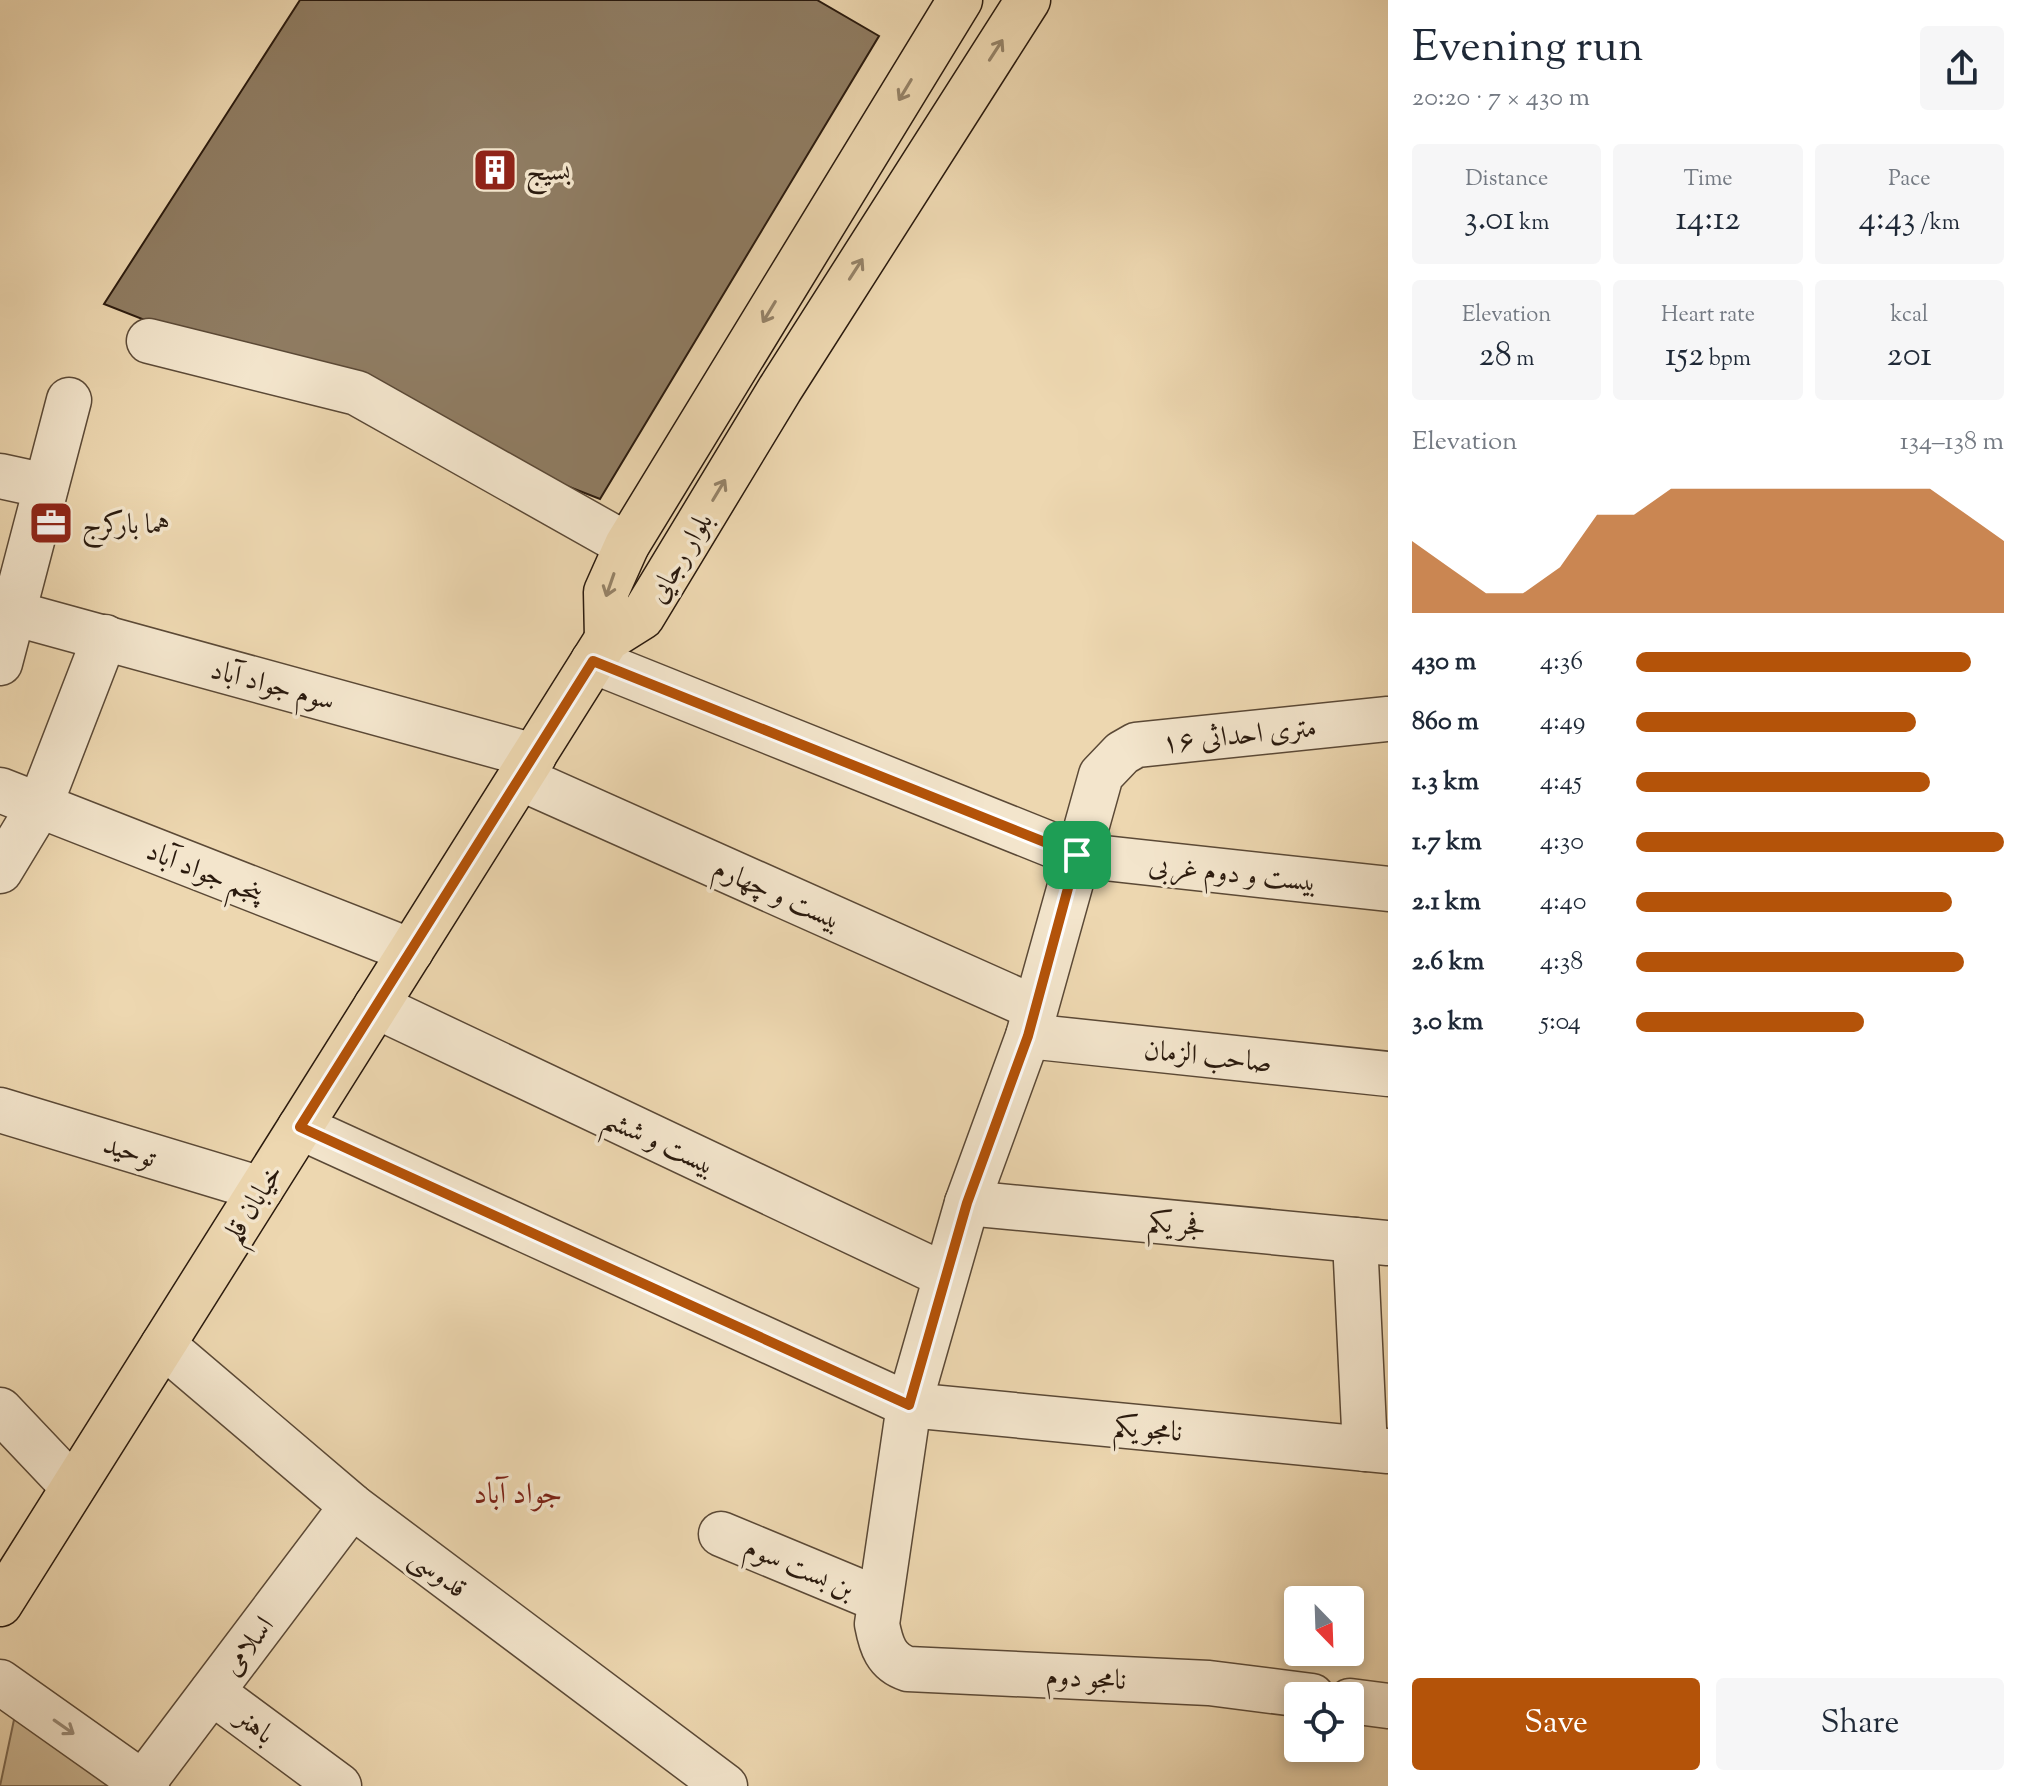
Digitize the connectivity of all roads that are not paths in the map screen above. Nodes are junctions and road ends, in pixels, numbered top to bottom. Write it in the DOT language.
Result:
graph roads {
  1 [pos="960,0"];
  2 [pos="1028,0"];
  3 [pos="149,341"];
  4 [pos="69,400"];
  5 [pos="0,476"];
  6 [pos="46,486"];
  7 [pos="627,545"];
  8 [pos="13,613"];
  9 [pos="105,637"];
  10 [pos="600,650"];
  11 [pos="0,663"];
  12 [pos="1388,719"];
  13 [pos="527,767"];
  14 [pos="0,790"];
  15 [pos="40,805"];
  16 [pos="1077,855"];
  17 [pos="0,871"];
  18 [pos="1388,889"];
  19 [pos="411,951"];
  20 [pos="376,1006"];
  21 [pos="1032,1022"];
  22 [pos="1388,1074"];
  23 [pos="0,1110"];
  24 [pos="300,1127"];
  25 [pos="261,1189"];
  26 [pos="967,1203"];
  27 [pos="1371,1241"];
  28 [pos="944,1275"];
  29 [pos="163,1345"];
  30 [pos="909,1405"];
  31 [pos="0,1410"];
  32 [pos="1377,1450"];
  33 [pos="73,1487"];
  34 [pos="352,1506"];
  35 [pos="721,1534"];
  36 [pos="0,1604"];
  37 [pos="880,1617"];
  38 [pos="0,1682"];
  39 [pos="212,1692"];
  40 [pos="1284,1692"];
  41 [pos="1364,1703"];
  42 [pos="1388,1706"];
  43 [pos="145,1785"];
  44 [pos="339,1786"];
  45 [pos="725,1786"];
  1 -- 7 [label="main road, بلوار رجایی, one-way"];
  10 -- 2 [label="main road, بلوار رجایی, one-way"];
  3 -- 7 [label="street"];
  4 -- 6 [label="street"];
  5 -- 6 [label="street"];
  6 -- 8 [label="street"];
  7 -- 10 [label="main road, بلوار رجایی, one-way"];
  8 -- 9 [label="street, سوم جواد آباد"];
  8 -- 11 [label="street"];
  9 -- 13 [label="street, سوم جواد آباد"];
  9 -- 15 [label="street"];
  10 -- 13 [label="main road, خیابان قلم"];
  10 -- 16 [label="street, بیست و دوم غربی"];
  12 -- 16 [label="street, ۱۶ متری احداثی"];
  13 -- 19 [label="main road, خیابان قلم"];
  13 -- 21 [label="street, بیست و چهارم"];
  14 -- 15 [label="street, پنجم جواد آباد"];
  15 -- 17 [label="street"];
  15 -- 19 [label="street, پنجم جواد آباد"];
  16 -- 18 [label="street, بیست و دوم غربی"];
  16 -- 21 [label="street"];
  19 -- 20 [label="main road, خیابان قلم"];
  20 -- 24 [label="main road, خیابان قلم"];
  20 -- 28 [label="street, بیست و ششم"];
  21 -- 22 [label="street, صاحب الزمان"];
  21 -- 26 [label="street"];
  23 -- 25 [label="street, توحید"];
  24 -- 25 [label="main road, خیابان قلم"];
  24 -- 30 [label="street, نامجو یکم"];
  25 -- 29 [label="main road, خیابان قلم"];
  26 -- 27 [label="street, فجر یکم"];
  26 -- 28 [label="street"];
  27 -- 32 [label="street"];
  28 -- 30 [label="street"];
  29 -- 33 [label="main road, خیابان قلم"];
  29 -- 34 [label="street, قدوسی"];
  30 -- 32 [label="street, نامجو یکم"];
  30 -- 37 [label="street"];
  31 -- 33 [label="street"];
  33 -- 36 [label="main road, خیابان قلم"];
  34 -- 39 [label="street, اسلامی"];
  34 -- 45 [label="street, قدوسی"];
  35 -- 37 [label="street, بن بست سوم"];
  37 -- 40 [label="street, نامجو دوم"];
  38 -- 43 [label="street, one-way"];
  39 -- 43 [label="street, اسلامی"];
  39 -- 44 [label="street, باهنر"];
  41 -- 42 [label="street"];
}
